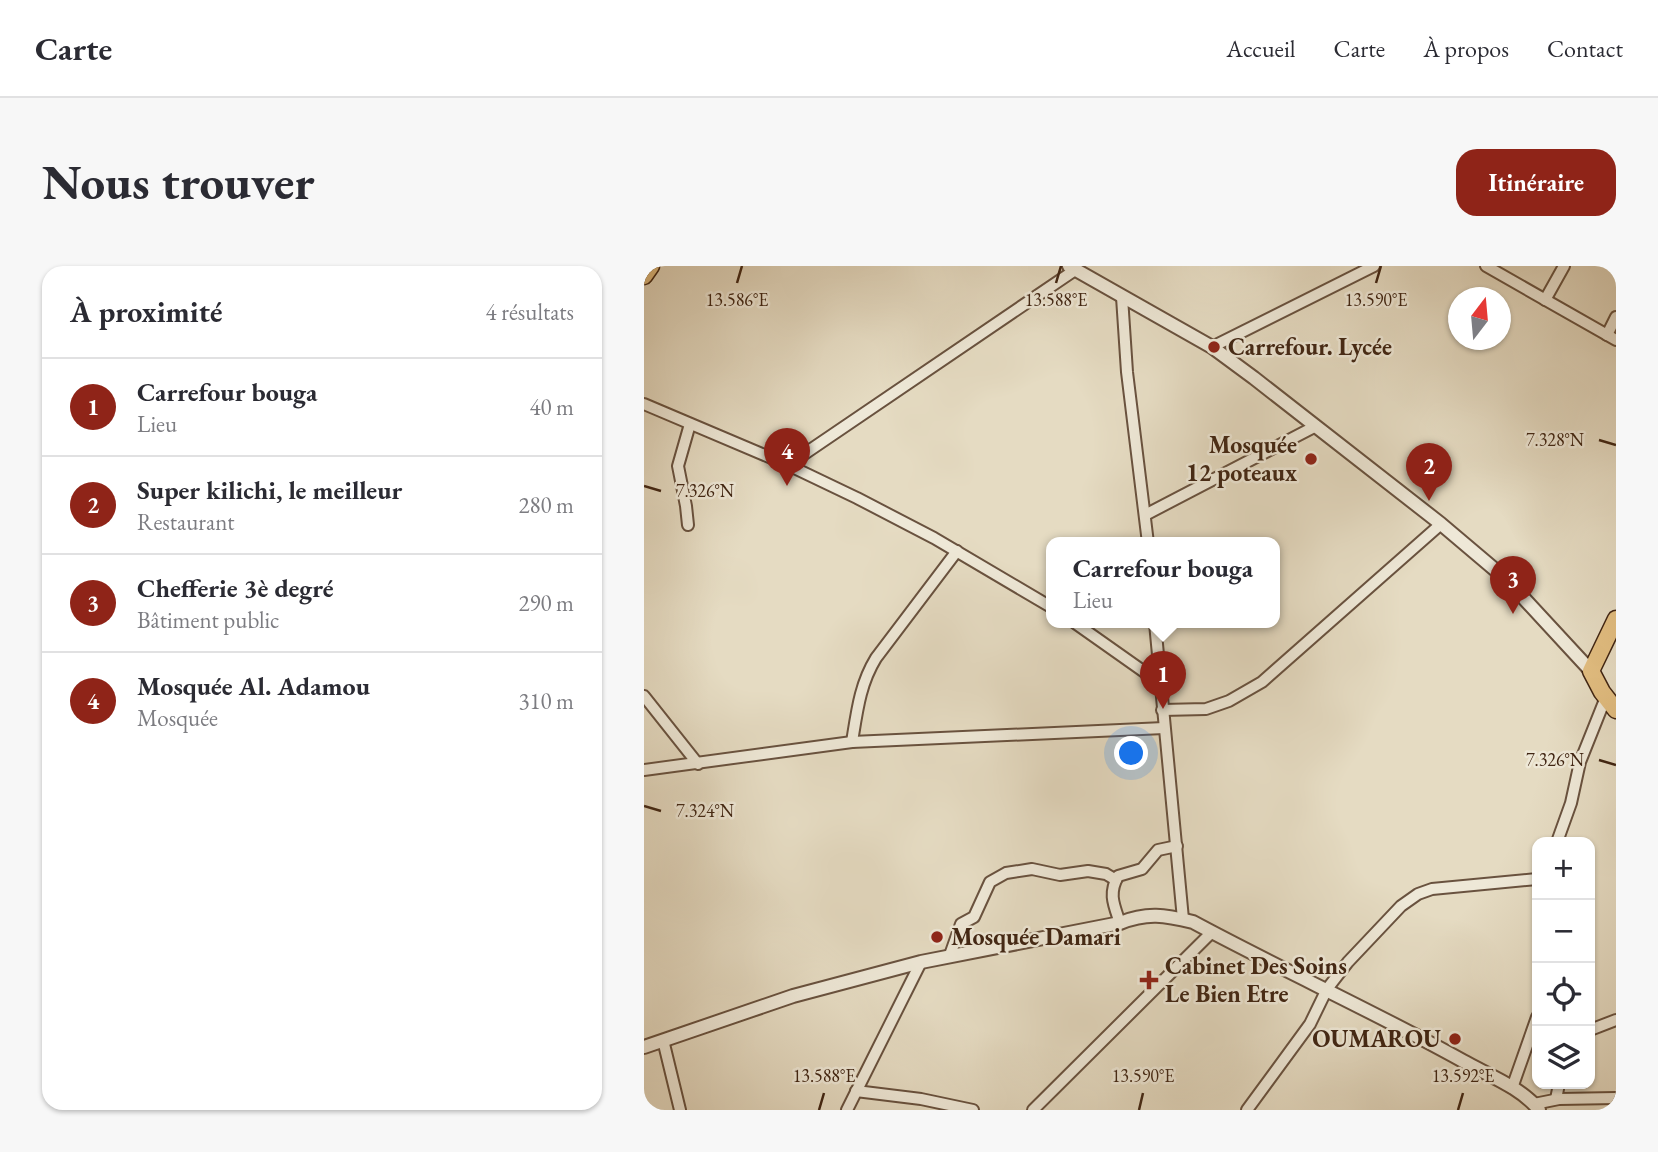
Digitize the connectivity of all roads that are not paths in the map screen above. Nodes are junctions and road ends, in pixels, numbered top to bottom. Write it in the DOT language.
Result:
graph roads {
  1 [pos="651,266"];
  2 [pos="1374,266"];
  3 [pos="1486,266"];
  4 [pos="1564,266"];
  5 [pos="1073,267"];
  6 [pos="644,276"];
  7 [pos="1122,297"];
  8 [pos="1545,300"];
  9 [pos="1616,317"];
  10 [pos="1612,338"];
  11 [pos="1212,347"];
  12 [pos="644,404"];
  13 [pos="690,424"];
  14 [pos="1316,426"];
  15 [pos="788,464"];
  16 [pos="1144,515"];
  17 [pos="1441,524"];
  18 [pos="688,525"];
  19 [pos="1146,537"];
  20 [pos="957,551"];
  21 [pos="1046,604"];
  22 [pos="1616,619"];
  23 [pos="1082,628"];
  24 [pos="1155,628"];
  25 [pos="1591,671"];
  26 [pos="1160,683"];
  27 [pos="644,696"];
  28 [pos="1611,704"];
  29 [pos="1162,710"];
  30 [pos="1164,727"];
  31 [pos="852,742"];
  32 [pos="698,764"];
  33 [pos="644,770"];
  34 [pos="1559,837"];
  35 [pos="1177,846"];
  36 [pos="1532,879"];
  37 [pos="1116,880"];
  38 [pos="1183,919"];
  39 [pos="1120,923"];
  40 [pos="1212,932"];
  41 [pos="950,956"];
  42 [pos="921,962"];
  43 [pos="1327,989"];
  44 [pos="1616,1020"];
  45 [pos="1534,1026"];
  46 [pos="1595,1028"];
  47 [pos="663,1040"];
  48 [pos="644,1046"];
  49 [pos="1512,1088"];
  50 [pos="1558,1089"];
  51 [pos="856,1091"];
  52 [pos="1616,1098"];
  53 [pos="1556,1099"];
  54 [pos="1537,1107"];
  55 [pos="680,1110"];
  56 [pos="847,1110"];
  57 [pos="972,1110"];
  58 [pos="1033,1110"];
  59 [pos="1247,1110"];
  1 -- 6 [label="main road"];
  2 -- 11 [label="street"];
  3 -- 8 [label="street"];
  4 -- 8 [label="street"];
  5 -- 7 [label="street"];
  5 -- 15 [label="street"];
  7 -- 11 [label="street"];
  7 -- 16 [label="street"];
  8 -- 10 [label="street"];
  9 -- 10 [label="street"];
  11 -- 14 [label="street"];
  12 -- 13 [label="street"];
  13 -- 15 [label="street"];
  13 -- 18 [label="street"];
  14 -- 16 [label="street"];
  14 -- 17 [label="street"];
  15 -- 20 [label="street"];
  16 -- 19 [label="street"];
  17 -- 25 [label="street"];
  17 -- 29 [label="street"];
  20 -- 21 [label="street"];
  20 -- 31 [label="street"];
  22 -- 25 [label="main road"];
  23 -- 26 [label="street"];
  24 -- 26 [label="street"];
  25 -- 28 [label="main road"];
  26 -- 29 [label="street"];
  27 -- 32 [label="street"];
  28 -- 34 [label="street"];
  29 -- 30 [label="street"];
  30 -- 31 [label="street"];
  30 -- 35 [label="street"];
  31 -- 32 [label="street"];
  32 -- 33 [label="street"];
  35 -- 37 [label="street"];
  35 -- 38 [label="street"];
  36 -- 43 [label="street"];
  37 -- 39 [label="street"];
  37 -- 41 [label="street"];
  38 -- 39 [label="street"];
  38 -- 40 [label="street"];
  39 -- 41 [label="street"];
  40 -- 43 [label="street"];
  40 -- 58 [label="street"];
  41 -- 42 [label="street"];
  42 -- 47 [label="street"];
  42 -- 51 [label="street"];
  43 -- 49 [label="street"];
  43 -- 59 [label="street"];
  44 -- 46 [label="street"];
  45 -- 49 [label="street"];
  47 -- 48 [label="street"];
  47 -- 55 [label="street"];
  49 -- 54 [label="street"];
  50 -- 53 [label="street"];
  51 -- 56 [label="street"];
  51 -- 57 [label="street"];
  52 -- 53 [label="street"];
  53 -- 54 [label="street"];
}
